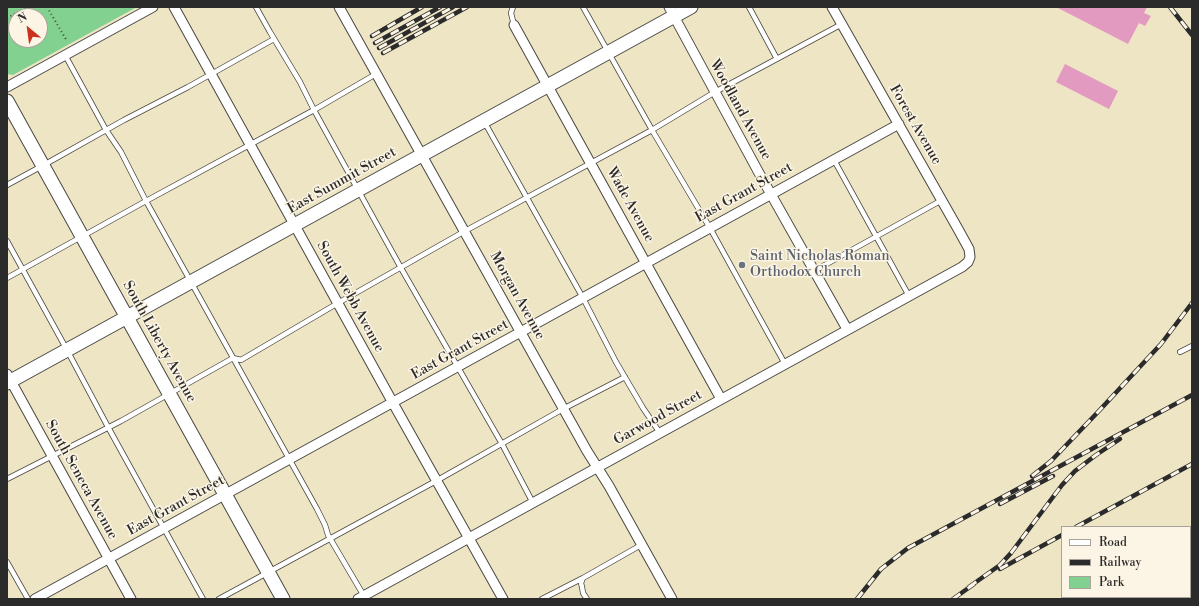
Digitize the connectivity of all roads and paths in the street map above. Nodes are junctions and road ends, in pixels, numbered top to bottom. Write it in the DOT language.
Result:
graph roads {
  1 [pos="27,7"];
  2 [pos="47,7"];
  3 [pos="153,7"];
  4 [pos="174,7"];
  5 [pos="256,7"];
  6 [pos="339,7"];
  7 [pos="513,7"];
  8 [pos="584,7"];
  9 [pos="691,7"];
  10 [pos="749,7"];
  11 [pos="832,7"];
  12 [pos="671,12"];
  13 [pos="7,18"];
  14 [pos="842,24"];
  15 [pos="514,25"];
  16 [pos="274,39"];
  17 [pos="67,41"];
  18 [pos="609,52"];
  19 [pos="65,55"];
  20 [pos="776,59"];
  21 [pos="212,73"];
  22 [pos="376,74"];
  23 [pos="548,86"];
  24 [pos="7,87"];
  25 [pos="715,92"];
  26 [pos="7,101"];
  27 [pos="314,110"];
  28 [pos="484,121"];
  29 [pos="898,124"];
  30 [pos="106,130"];
  31 [pos="652,130"];
  32 [pos="251,145"];
  33 [pos="422,155"];
  34 [pos="834,160"];
  35 [pos="590,163"];
  36 [pos="42,166"];
  37 [pos="7,184"];
  38 [pos="358,190"];
  39 [pos="771,194"];
  40 [pos="527,198"];
  41 [pos="942,200"];
  42 [pos="146,201"];
  43 [pos="295,225"];
  44 [pos="710,228"];
  45 [pos="465,231"];
  46 [pos="82,236"];
  47 [pos="876,236"];
  48 [pos="7,241"];
  49 [pos="970,259"];
  50 [pos="647,263"];
  51 [pos="401,268"];
  52 [pos="22,270"];
  53 [pos="814,271"];
  54 [pos="7,278"];
  55 [pos="192,282"];
  56 [pos="909,296"];
  57 [pos="583,298"];
  58 [pos="338,303"];
  59 [pos="127,318"];
  60 [pos="847,330"];
  61 [pos="521,332"];
  62 [pos="1192,346"];
  63 [pos="67,350"];
  64 [pos="1180,352"];
  65 [pos="234,358"];
  66 [pos="785,364"];
  67 [pos="458,367"];
  68 [pos="625,377"];
  69 [pos="8,379"];
  70 [pos="169,393"];
  71 [pos="721,399"];
  72 [pos="393,403"];
  73 [pos="563,409"];
  74 [pos="108,427"];
  75 [pos="660,433"];
  76 [pos="502,444"];
  77 [pos="52,456"];
  78 [pos="289,460"];
  79 [pos="597,468"];
  80 [pos="7,480"];
  81 [pos="436,482"];
  82 [pos="225,495"];
  83 [pos="533,503"];
  84 [pos="165,528"];
  85 [pos="330,538"];
  86 [pos="469,538"];
  87 [pos="641,545"];
  88 [pos="109,559"];
  89 [pos="7,562"];
  90 [pos="268,573"];
  91 [pos="583,578"];
  92 [pos="363,598"];
  93 [pos="28,599"];
  94 [pos="35,599"];
  95 [pos="131,599"];
  96 [pos="203,599"];
  97 [pos="219,599"];
  98 [pos="283,599"];
  99 [pos="503,599"];
  100 [pos="542,599"];
  101 [pos="587,599"];
  102 [pos="672,599"];
  1 -- 13 [label="path"];
  2 -- 17 [label="path"];
  3 -- 19 [label="street"];
  4 -- 21 [label="street, South Webb Avenue"];
  5 -- 16 [label="lane"];
  6 -- 22 [label="street, Morgan Avenue"];
  7 -- 15 [label="lane"];
  8 -- 18 [label="lane"];
  9 -- 12 [label="street, East Summit Street"];
  10 -- 20 [label="lane"];
  11 -- 14 [label="street, Forest Avenue"];
  12 -- 18 [label="street, East Summit Street"];
  12 -- 25 [label="street, Woodland Avenue"];
  14 -- 20 [label="lane"];
  14 -- 29 [label="street, Forest Avenue"];
  15 -- 23 [label="street, Wade Avenue"];
  16 -- 21 [label="lane"];
  16 -- 27 [label="lane"];
  18 -- 23 [label="street, East Summit Street"];
  18 -- 31 [label="lane"];
  19 -- 24 [label="street"];
  19 -- 30 [label="lane"];
  20 -- 25 [label="lane"];
  21 -- 30 [label="lane"];
  21 -- 32 [label="street, South Webb Avenue"];
  22 -- 27 [label="lane"];
  22 -- 33 [label="street, Morgan Avenue"];
  23 -- 28 [label="street, East Summit Street"];
  23 -- 35 [label="street, Wade Avenue"];
  25 -- 31 [label="lane"];
  25 -- 39 [label="street, Woodland Avenue"];
  26 -- 36 [label="street, South Liberty Avenue"];
  27 -- 32 [label="lane"];
  27 -- 38 [label="lane"];
  28 -- 33 [label="street, East Summit Street"];
  28 -- 40 [label="lane"];
  29 -- 34 [label="street, East Grant Street"];
  29 -- 41 [label="street, Forest Avenue"];
  30 -- 36 [label="lane"];
  30 -- 42 [label="lane"];
  31 -- 35 [label="lane"];
  31 -- 44 [label="lane"];
  32 -- 42 [label="lane"];
  32 -- 43 [label="street, South Webb Avenue"];
  33 -- 38 [label="street, East Summit Street"];
  33 -- 45 [label="street, Morgan Avenue"];
  34 -- 39 [label="street, East Grant Street"];
  34 -- 47 [label="lane"];
  35 -- 40 [label="lane"];
  35 -- 50 [label="street, Wade Avenue"];
  36 -- 37 [label="lane"];
  36 -- 46 [label="street, South Liberty Avenue"];
  38 -- 43 [label="street, East Summit Street"];
  38 -- 51 [label="lane"];
  39 -- 44 [label="street, East Grant Street"];
  39 -- 53 [label="street, Woodland Avenue"];
  40 -- 45 [label="lane"];
  40 -- 57 [label="lane"];
  41 -- 47 [label="lane"];
  41 -- 49 [label="street, Forest Avenue"];
  42 -- 46 [label="lane"];
  42 -- 55 [label="lane"];
  43 -- 55 [label="street, East Summit Street"];
  43 -- 58 [label="street, South Webb Avenue"];
  44 -- 50 [label="street, East Grant Street"];
  44 -- 66 [label="lane"];
  45 -- 51 [label="lane"];
  45 -- 61 [label="street, Morgan Avenue"];
  46 -- 52 [label="lane"];
  46 -- 59 [label="street, South Liberty Avenue"];
  47 -- 53 [label="lane"];
  47 -- 56 [label="lane"];
  48 -- 52 [label="lane"];
  49 -- 56 [label="street, Garwood Street"];
  50 -- 57 [label="street, East Grant Street"];
  50 -- 71 [label="street, Wade Avenue"];
  51 -- 58 [label="lane"];
  51 -- 67 [label="lane"];
  52 -- 54 [label="lane"];
  52 -- 63 [label="lane"];
  53 -- 60 [label="street, Woodland Avenue"];
  55 -- 59 [label="street, East Summit Street"];
  55 -- 65 [label="lane"];
  56 -- 60 [label="street, Garwood Street"];
  57 -- 61 [label="street, East Grant Street"];
  57 -- 68 [label="lane"];
  58 -- 65 [label="lane"];
  58 -- 72 [label="street, South Webb Avenue"];
  59 -- 63 [label="street, East Summit Street"];
  59 -- 70 [label="street, South Liberty Avenue"];
  60 -- 66 [label="street, Garwood Street"];
  61 -- 67 [label="street, East Grant Street"];
  61 -- 73 [label="street, Morgan Avenue"];
  62 -- 64 [label="lane"];
  63 -- 69 [label="street, East Summit Street"];
  63 -- 74 [label="lane"];
  65 -- 70 [label="lane"];
  65 -- 78 [label="lane"];
  66 -- 71 [label="street, Garwood Street"];
  67 -- 72 [label="street, East Grant Street"];
  67 -- 76 [label="lane"];
  68 -- 73 [label="lane"];
  68 -- 75 [label="lane"];
  69 -- 77 [label="street, South Seneca Avenue"];
  70 -- 74 [label="lane"];
  70 -- 82 [label="street, South Liberty Avenue"];
  71 -- 75 [label="street, Garwood Street"];
  72 -- 78 [label="street, East Grant Street"];
  72 -- 81 [label="street, South Webb Avenue"];
  73 -- 76 [label="lane"];
  73 -- 79 [label="street, Morgan Avenue"];
  74 -- 77 [label="lane"];
  74 -- 84 [label="lane"];
  75 -- 79 [label="street, Garwood Street"];
  76 -- 81 [label="lane"];
  76 -- 83 [label="lane"];
  77 -- 80 [label="lane"];
  77 -- 88 [label="street, South Seneca Avenue"];
  78 -- 82 [label="street, East Grant Street"];
  78 -- 85 [label="lane"];
  79 -- 83 [label="street, Garwood Street"];
  79 -- 87 [label="street, Morgan Avenue"];
  81 -- 85 [label="lane"];
  81 -- 86 [label="street, South Webb Avenue"];
  82 -- 84 [label="street, East Grant Street"];
  82 -- 90 [label="street, South Liberty Avenue"];
  83 -- 86 [label="street, Garwood Street"];
  84 -- 88 [label="street, East Grant Street"];
  84 -- 96 [label="lane"];
  85 -- 90 [label="lane"];
  85 -- 92 [label="lane"];
  86 -- 92 [label="street, Garwood Street"];
  86 -- 99 [label="street, South Webb Avenue"];
  87 -- 91 [label="lane"];
  87 -- 102 [label="street, Morgan Avenue"];
  88 -- 94 [label="street, East Grant Street"];
  88 -- 95 [label="street, South Seneca Avenue"];
  89 -- 93 [label="lane"];
  90 -- 97 [label="lane"];
  90 -- 98 [label="street, South Liberty Avenue"];
  91 -- 100 [label="lane"];
  91 -- 101 [label="lane"];
}
